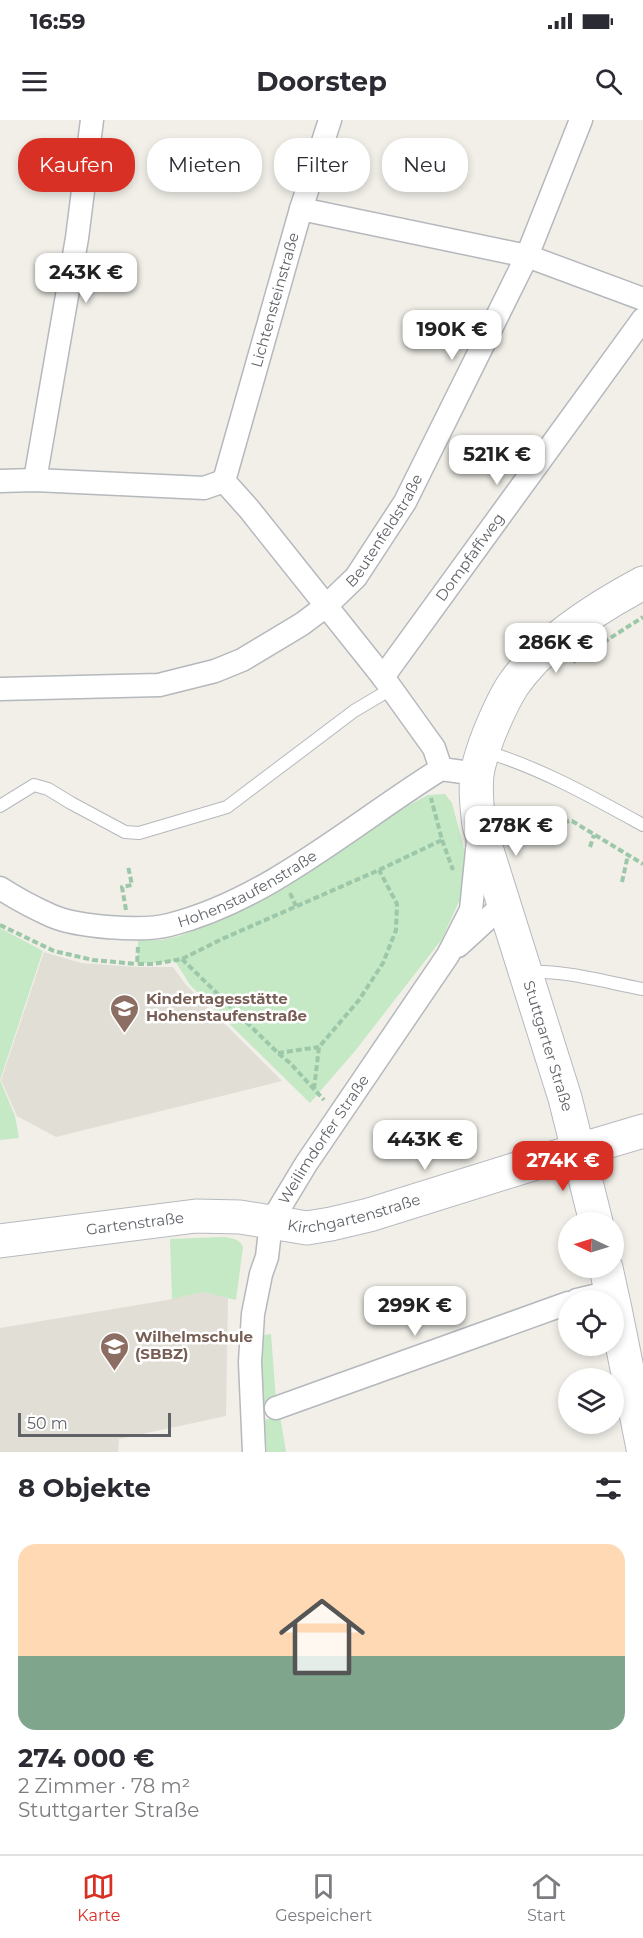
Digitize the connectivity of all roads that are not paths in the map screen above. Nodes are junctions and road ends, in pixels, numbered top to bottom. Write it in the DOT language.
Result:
graph roads {
  1 [pos="92,120"];
  2 [pos="330,120"];
  3 [pos="580,120"];
  4 [pos="301,209"];
  5 [pos="526,256"];
  6 [pos="643,299"];
  7 [pos="643,319"];
  8 [pos="34,480"];
  9 [pos="0,481"];
  10 [pos="224,481"];
  11 [pos="643,583"];
  12 [pos="326,606"];
  13 [pos="387,683"];
  14 [pos="0,689"];
  15 [pos="480,762"];
  16 [pos="441,769"];
  17 [pos="0,806"];
  18 [pos="479,825"];
  19 [pos="643,825"];
  20 [pos="0,888"];
  21 [pos="505,906"];
  22 [pos="448,955"];
  23 [pos="525,972"];
  24 [pos="643,989"];
  25 [pos="643,1131"];
  26 [pos="579,1150"];
  27 [pos="594,1212"];
  28 [pos="271,1222"];
  29 [pos="0,1241"];
  30 [pos="558,1308"];
  31 [pos="624,1355"];
  32 [pos="276,1408"];
  33 [pos="643,1448"];
  34 [pos="254,1452"];
  1 -- 8 [label="street"];
  2 -- 4 [label="street, Lichtensteinstraße"];
  3 -- 5 [label="street, Beutenfeldstraße"];
  4 -- 5 [label="street"];
  4 -- 10 [label="street, Lichtensteinstraße"];
  5 -- 6 [label="street"];
  5 -- 12 [label="street, Beutenfeldstraße"];
  7 -- 13 [label="street, Dompfaffweg"];
  8 -- 9 [label="street"];
  8 -- 10 [label="street"];
  10 -- 12 [label="street"];
  11 -- 15 [label="street, Weilimdorfer Straße"];
  12 -- 13 [label="street"];
  12 -- 14 [label="street, Beutenfeldstraße"];
  13 -- 16 [label="street"];
  13 -- 17 [label="lane"];
  15 -- 16 [label="street"];
  15 -- 18 [label="street, Weilimdorfer Straße"];
  15 -- 19 [label="lane"];
  16 -- 20 [label="street, Hohenstaufenstraße"];
  18 -- 21 [label="street, Weilimdorfer Straße"];
  18 -- 22 [label="street, Weilimdorfer Straße"];
  21 -- 22 [label="street, Weilimdorfer Straße"];
  21 -- 23 [label="street, Stuttgarter Straße"];
  22 -- 28 [label="street, Weilimdorfer Straße"];
  23 -- 24 [label="lane"];
  23 -- 26 [label="street, Stuttgarter Straße"];
  25 -- 26 [label="street, Kirchgartenstraße"];
  26 -- 27 [label="street, Stuttgarter Straße"];
  26 -- 28 [label="street, Kirchgartenstraße"];
  28 -- 29 [label="street, Gartenstraße"];
  28 -- 34 [label="street, Weilimdorfer Straße"];
  30 -- 32 [label="street"];
  31 -- 33 [label="street"];
}
